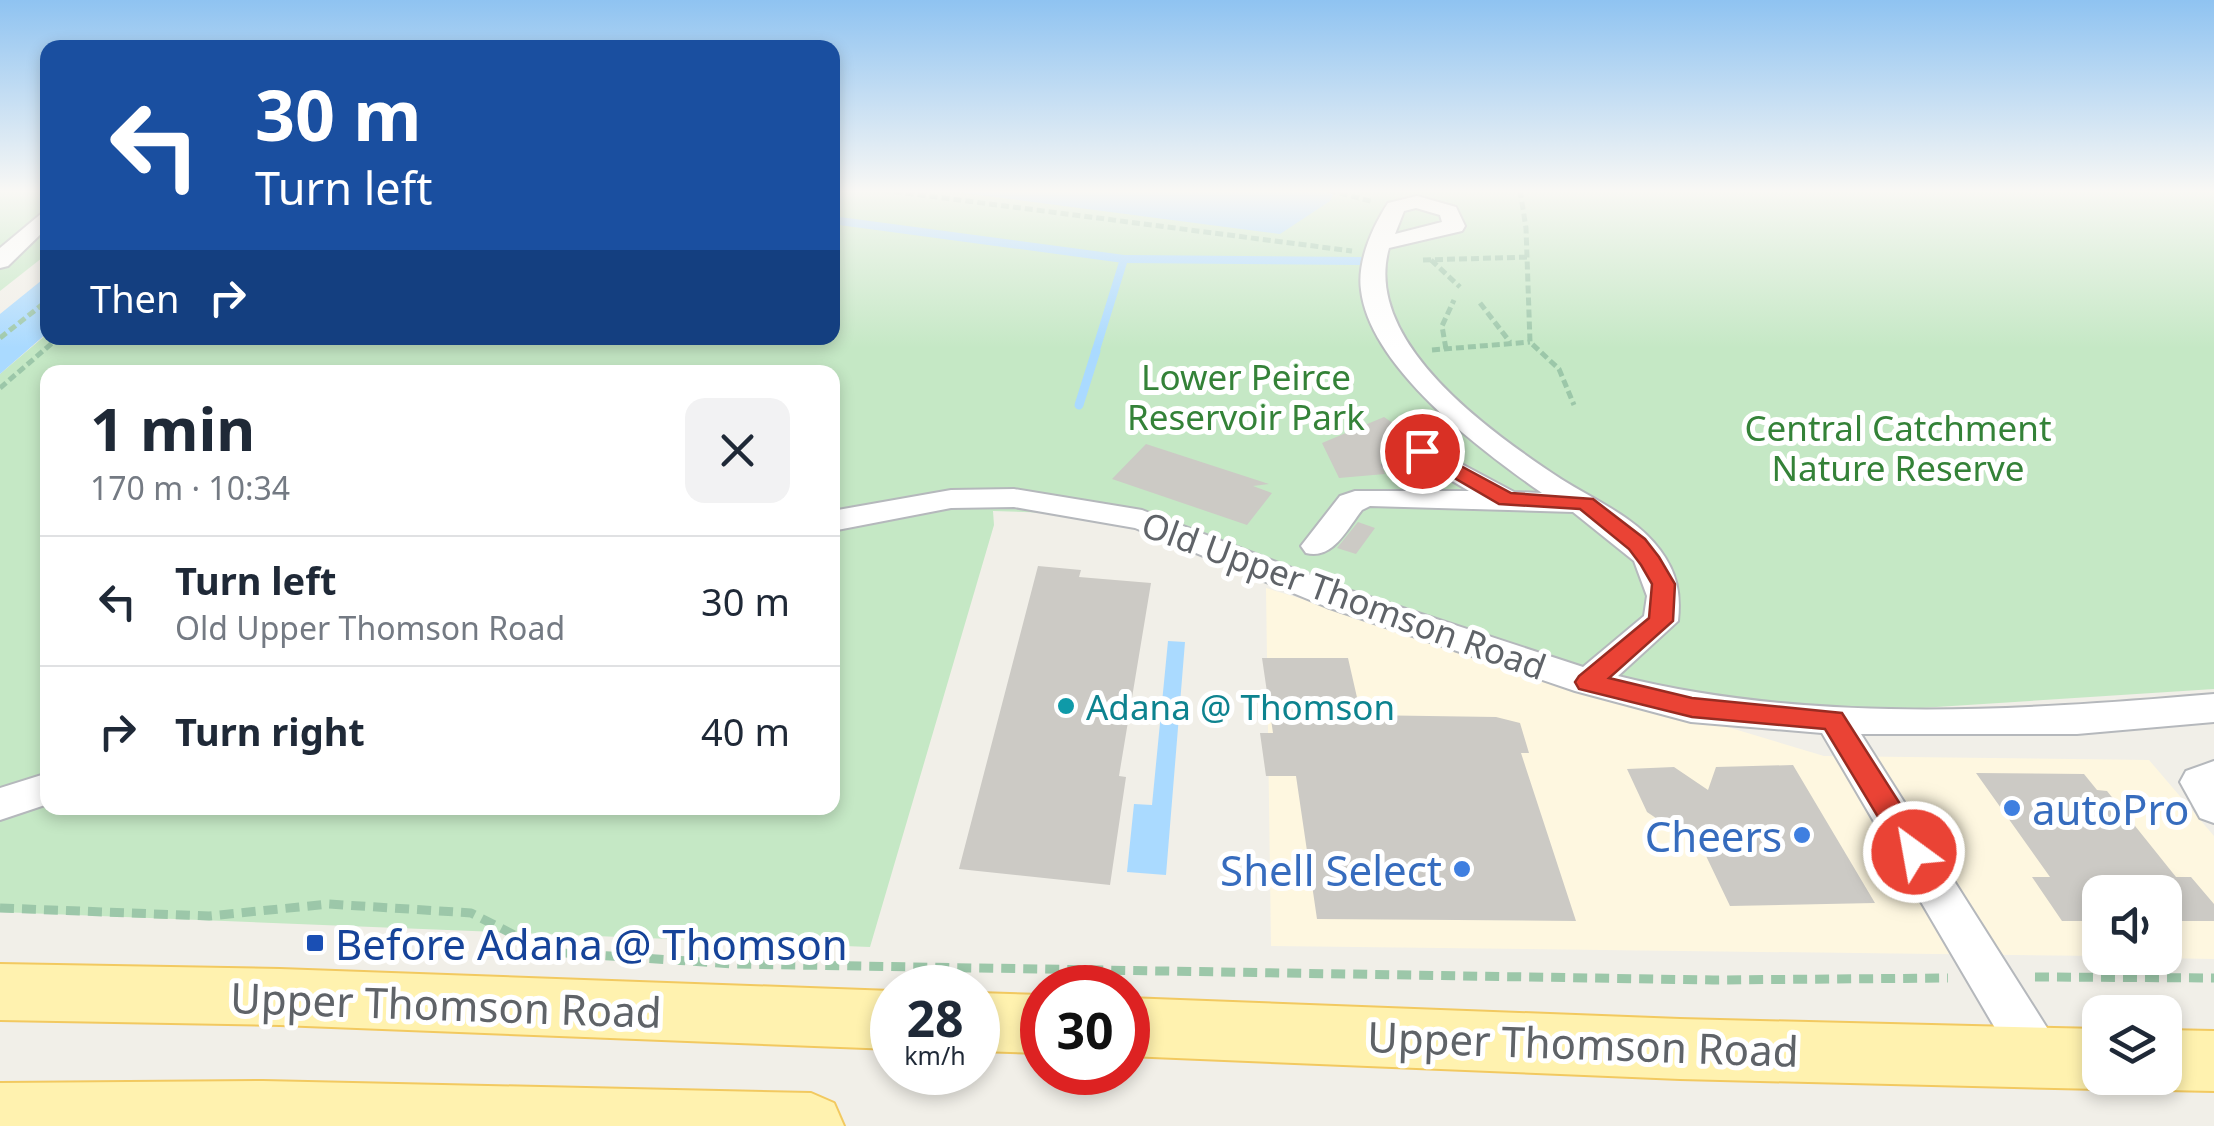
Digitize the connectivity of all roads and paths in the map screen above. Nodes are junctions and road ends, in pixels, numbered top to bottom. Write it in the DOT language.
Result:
graph roads {
  1 [pos="19,243"];
  2 [pos="1295,243"];
  3 [pos="1381,243"];
  4 [pos="1407,243"];
  5 [pos="1529,243"];
  6 [pos="1377,253"];
  7 [pos="1531,257"];
  8 [pos="1430,260"];
  9 [pos="0,261"];
  10 [pos="1460,288"];
  11 [pos="1454,300"];
  12 [pos="1480,303"];
  13 [pos="40,306"];
  14 [pos="0,338"];
  15 [pos="1530,342"];
  16 [pos="1511,343"];
  17 [pos="50,345"];
  18 [pos="1446,349"];
  19 [pos="1404,352"];
  20 [pos="0,388"];
  21 [pos="1574,405"];
  22 [pos="1419,459"];
  23 [pos="1506,500"];
  24 [pos="1586,503"];
  25 [pos="840,519"];
  26 [pos="1316,546"];
  27 [pos="1588,682"];
  28 [pos="2214,708"];
  29 [pos="1833,720"];
  30 [pos="2214,776"];
  31 [pos="40,791"];
  32 [pos="0,804"];
  33 [pos="2214,807"];
  34 [pos="0,908"];
  35 [pos="1990,978"];
  36 [pos="2214,978"];
  37 [pos="0,992"];
  38 [pos="870,1019"];
  39 [pos="1150,1028"];
  40 [pos="2039,1058"];
  41 [pos="2082,1059"];
  42 [pos="2182,1060"];
  43 [pos="2214,1061"];
  44 [pos="0,1116"];
  45 [pos="139,1120"];
  46 [pos="259,1120"];
  47 [pos="811,1126"];
  1 -- 9 [label="street"];
  2 -- 6 [label="path"];
  3 -- 6 [label="street"];
  4 -- 6 [label="street"];
  5 -- 7 [label="path"];
  6 -- 8 [label="path"];
  6 -- 19 [label="street"];
  7 -- 8 [label="path"];
  7 -- 15 [label="path"];
  8 -- 10 [label="path"];
  11 -- 18 [label="path"];
  12 -- 16 [label="path"];
  13 -- 14 [label="path"];
  15 -- 16 [label="path"];
  15 -- 21 [label="path"];
  16 -- 18 [label="path"];
  17 -- 20 [label="path"];
  18 -- 19 [label="path"];
  19 -- 24 [label="street"];
  22 -- 23 [label="street"];
  23 -- 24 [label="street"];
  23 -- 26 [label="street"];
  24 -- 27 [label="street"];
  25 -- 27 [label="street, Old Upper Thomson Road"];
  27 -- 29 [label="street, Old Upper Thomson Road"];
  28 -- 29 [label="street, Old Upper Thomson Road"];
  29 -- 35 [label="street"];
  30 -- 33 [label="street"];
  31 -- 32 [label="street"];
  34 -- 35 [label="path"];
  35 -- 36 [label="path"];
  35 -- 40 [label="street"];
  37 -- 38 [label="main road, Upper Thomson Road"];
  39 -- 40 [label="main road, Upper Thomson Road"];
  40 -- 41 [label="main road, Upper Thomson Road"];
  42 -- 43 [label="main road"];
  44 -- 45 [label="main road"];
  45 -- 46 [label="main road"];
  46 -- 47 [label="main road"];
}
